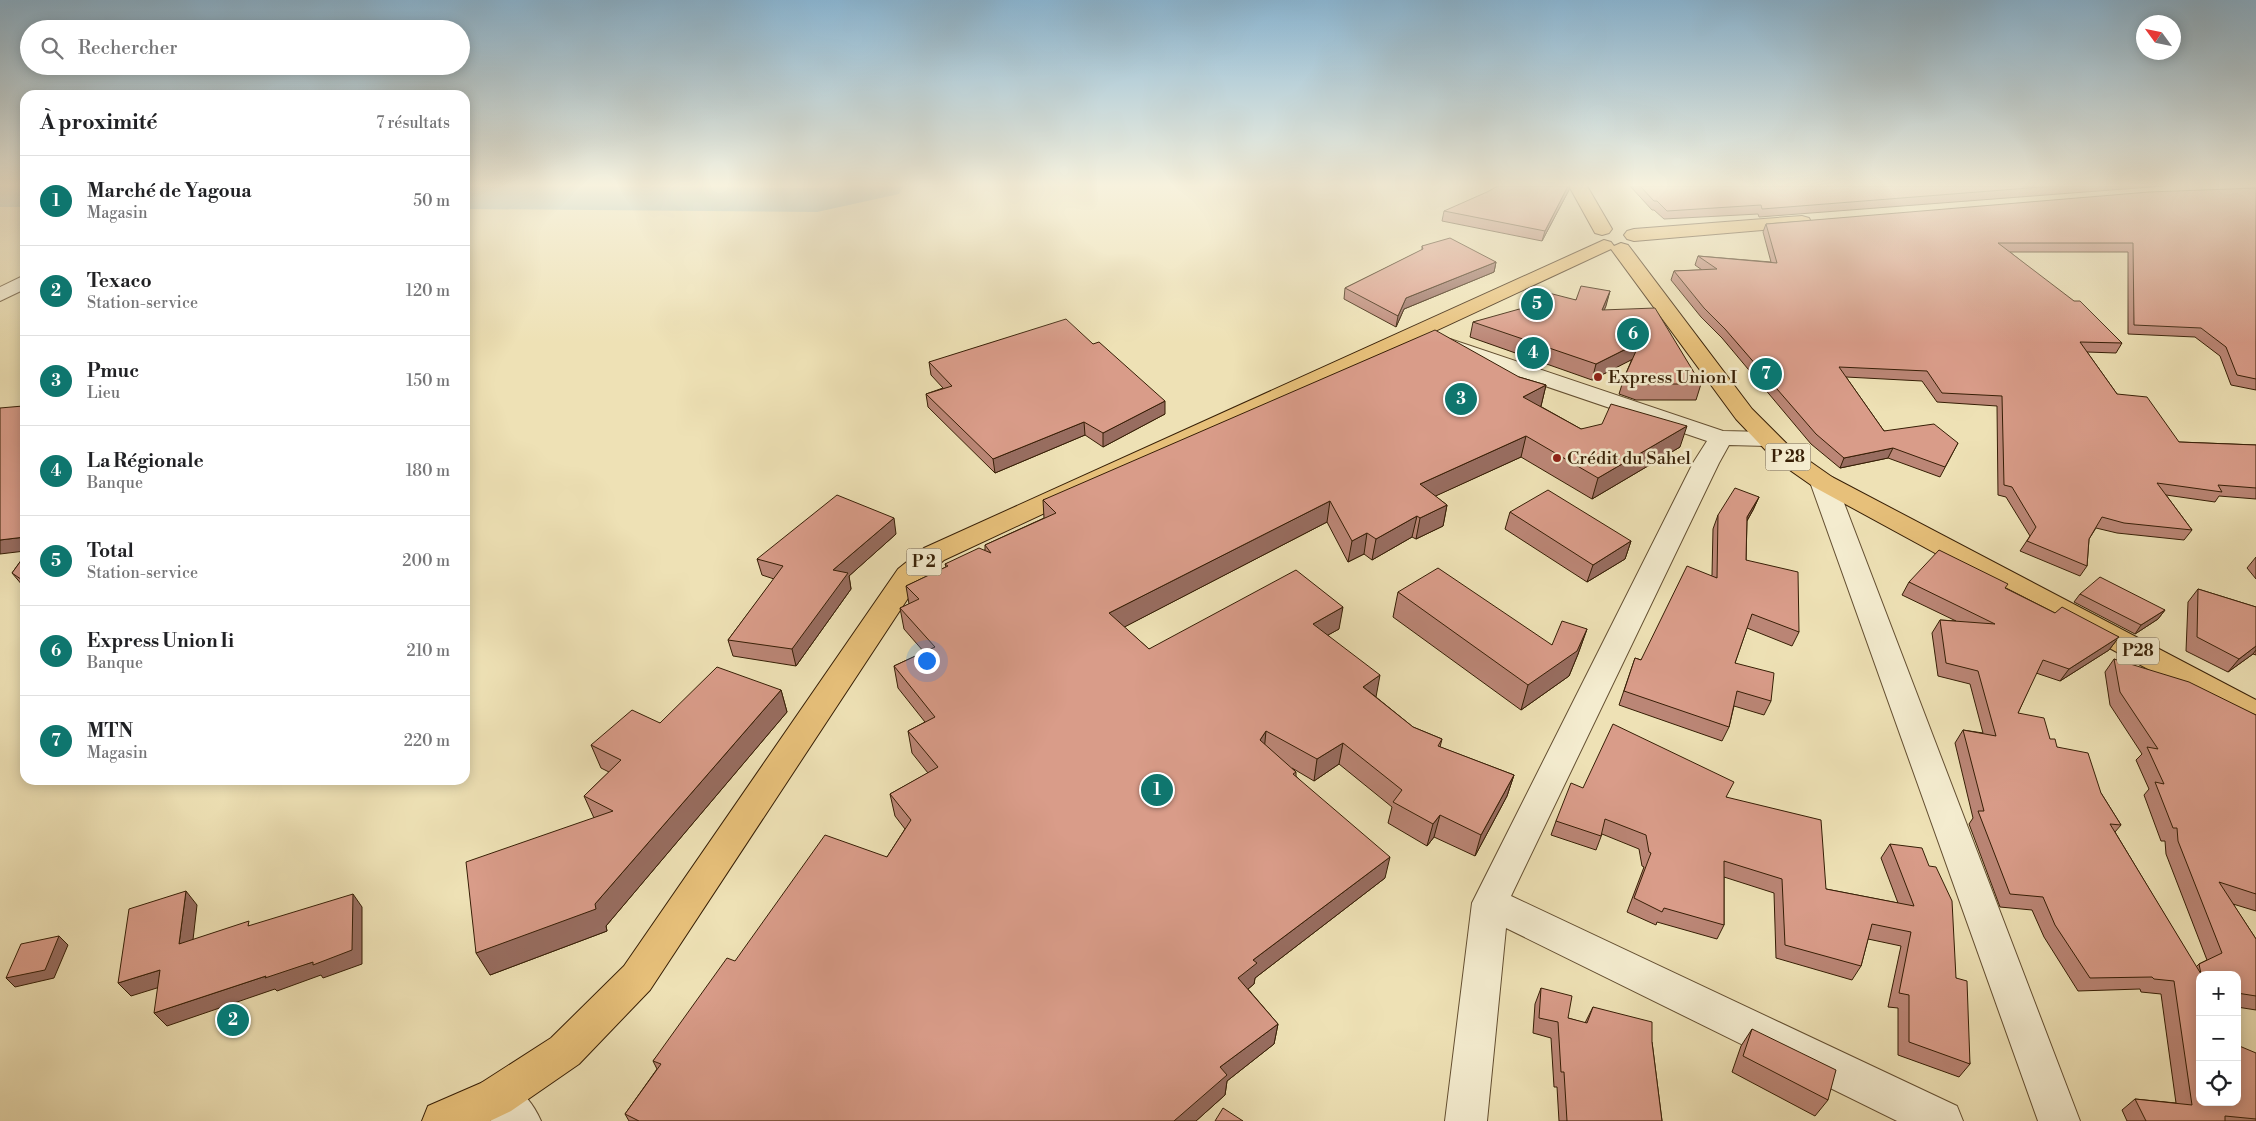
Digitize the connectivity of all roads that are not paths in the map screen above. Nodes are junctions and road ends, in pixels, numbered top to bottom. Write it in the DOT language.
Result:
graph roads {
  1 [pos="1632,238"];
  2 [pos="1615,240"];
  3 [pos="20,284"];
  4 [pos="0,295"];
  5 [pos="1411,333"];
  6 [pos="1721,438"];
  7 [pos="1767,439"];
  8 [pos="1823,482"];
  9 [pos="2020,588"];
  10 [pos="2256,714"];
  11 [pos="1490,903"];
  12 [pos="508,1109"];
  13 [pos="443,1121"];
  14 [pos="1466,1121"];
  15 [pos="1942,1121"];
  16 [pos="2059,1121"];
  1 -- 2 [label="main road, P 2"];
  2 -- 5 [label="main road, P 2"];
  2 -- 7 [label="main road, P 28"];
  3 -- 4 [label="street"];
  5 -- 6 [label="street"];
  5 -- 12 [label="main road, P 2"];
  6 -- 7 [label="street"];
  6 -- 11 [label="street"];
  7 -- 8 [label="main road, P 28"];
  8 -- 9 [label="main road, P 28"];
  8 -- 16 [label="street"];
  9 -- 10 [label="main road, P28"];
  11 -- 14 [label="street"];
  11 -- 15 [label="street"];
  12 -- 13 [label="main road, P 2"];
}
